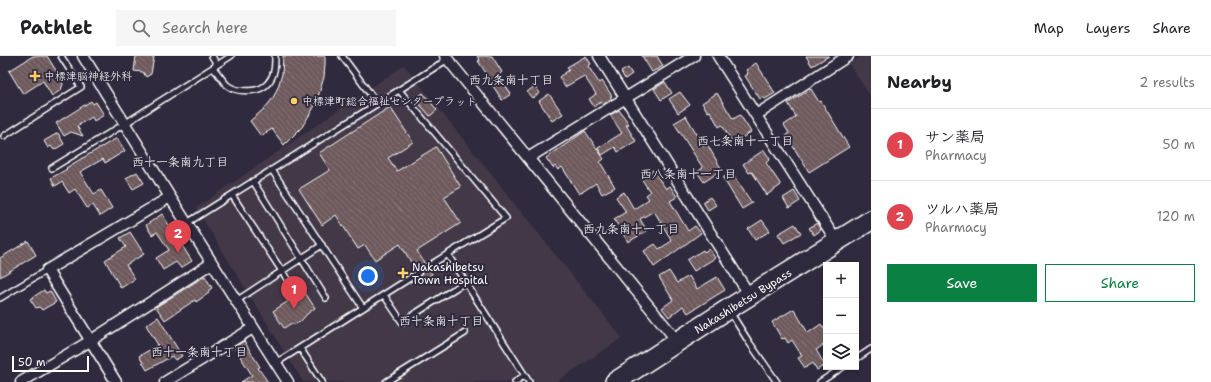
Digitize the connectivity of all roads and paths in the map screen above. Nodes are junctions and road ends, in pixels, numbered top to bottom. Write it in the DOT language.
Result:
graph roads {
  1 [pos="61,56"];
  2 [pos="83,56"];
  3 [pos="212,56"];
  4 [pos="231,56"];
  5 [pos="275,56"];
  6 [pos="342,56"];
  7 [pos="599,56"];
  8 [pos="694,56"];
  9 [pos="718,56"];
  10 [pos="848,56"];
  11 [pos="446,58"];
  12 [pos="215,66"];
  13 [pos="399,90"];
  14 [pos="625,98"];
  15 [pos="377,103"];
  16 [pos="756,115"];
  17 [pos="126,124"];
  18 [pos="4,136"];
  19 [pos="528,158"];
  20 [pos="52,168"];
  21 [pos="272,170"];
  22 [pos="253,182"];
  23 [pos="232,195"];
  24 [pos="170,197"];
  25 [pos="871,220"];
  26 [pos="187,224"];
  27 [pos="837,242"];
  28 [pos="322,245"];
  29 [pos="448,255"];
  30 [pos="301,259"];
  31 [pos="212,262"];
  32 [pos="427,267"];
  33 [pos="47,270"];
  34 [pos="282,271"];
  35 [pos="418,273"];
  36 [pos="465,282"];
  37 [pos="293,288"];
  38 [pos="384,295"];
  39 [pos="750,296"];
  40 [pos="0,298"];
  41 [pos="326,298"];
  42 [pos="236,301"];
  43 [pos="364,308"];
  44 [pos="728,309"];
  45 [pos="254,328"];
  46 [pos="465,333"];
  47 [pos="90,341"];
  48 [pos="678,342"];
  49 [pos="300,348"];
  50 [pos="871,349"];
  51 [pos="859,357"];
  52 [pos="276,363"];
  53 [pos="838,370"];
  54 [pos="525,375"];
  55 [pos="21,382"];
  56 [pos="116,382"];
  57 [pos="165,382"];
  58 [pos="288,382"];
  59 [pos="322,382"];
  60 [pos="386,382"];
  61 [pos="514,382"];
  62 [pos="529,382"];
  63 [pos="615,382"];
  64 [pos="776,382"];
  65 [pos="820,382"];
  1 -- 18 [label="lane"];
  2 -- 17 [label="street"];
  3 -- 12 [label="lane"];
  4 -- 12 [label="lane"];
  5 -- 12 [label="lane"];
  6 -- 15 [label="lane"];
  7 -- 14 [label="street"];
  8 -- 14 [label="street"];
  9 -- 16 [label="street"];
  10 -- 16 [label="street"];
  11 -- 13 [label="lane"];
  11 -- 19 [label="street"];
  12 -- 17 [label="lane"];
  13 -- 15 [label="lane"];
  13 -- 29 [label="lane"];
  14 -- 19 [label="street"];
  14 -- 39 [label="street"];
  15 -- 21 [label="lane"];
  16 -- 27 [label="street"];
  17 -- 20 [label="lane"];
  17 -- 24 [label="street"];
  19 -- 48 [label="street"];
  21 -- 22 [label="lane"];
  21 -- 28 [label="lane"];
  22 -- 23 [label="lane"];
  22 -- 30 [label="lane"];
  23 -- 26 [label="lane"];
  23 -- 34 [label="lane"];
  24 -- 26 [label="street"];
  24 -- 33 [label="street"];
  25 -- 27 [label="highway, Nakashibetsu Bypass"];
  26 -- 31 [label="street"];
  27 -- 39 [label="highway, Nakashibetsu Bypass"];
  28 -- 30 [label="lane"];
  28 -- 43 [label="lane"];
  29 -- 32 [label="lane"];
  29 -- 36 [label="lane"];
  30 -- 34 [label="lane"];
  30 -- 41 [label="lane"];
  31 -- 42 [label="street"];
  31 -- 47 [label="street"];
  33 -- 40 [label="lane"];
  33 -- 47 [label="street"];
  34 -- 37 [label="lane"];
  34 -- 42 [label="lane"];
  35 -- 38 [label="lane"];
  36 -- 38 [label="lane"];
  36 -- 54 [label="lane"];
  38 -- 43 [label="lane"];
  39 -- 44 [label="highway, Nakashibetsu Bypass"];
  42 -- 45 [label="street"];
  43 -- 49 [label="lane"];
  44 -- 48 [label="highway, Nakashibetsu Bypass"];
  44 -- 64 [label="lane"];
  45 -- 52 [label="street"];
  45 -- 57 [label="street"];
  46 -- 60 [label="lane"];
  47 -- 55 [label="street"];
  47 -- 56 [label="street"];
  48 -- 63 [label="highway, Nakashibetsu Bypass"];
  49 -- 52 [label="lane"];
  49 -- 59 [label="lane"];
  50 -- 51 [label="lane"];
  52 -- 58 [label="street"];
  53 -- 65 [label="lane"];
  54 -- 61 [label="lane"];
  54 -- 62 [label="lane"];
}
